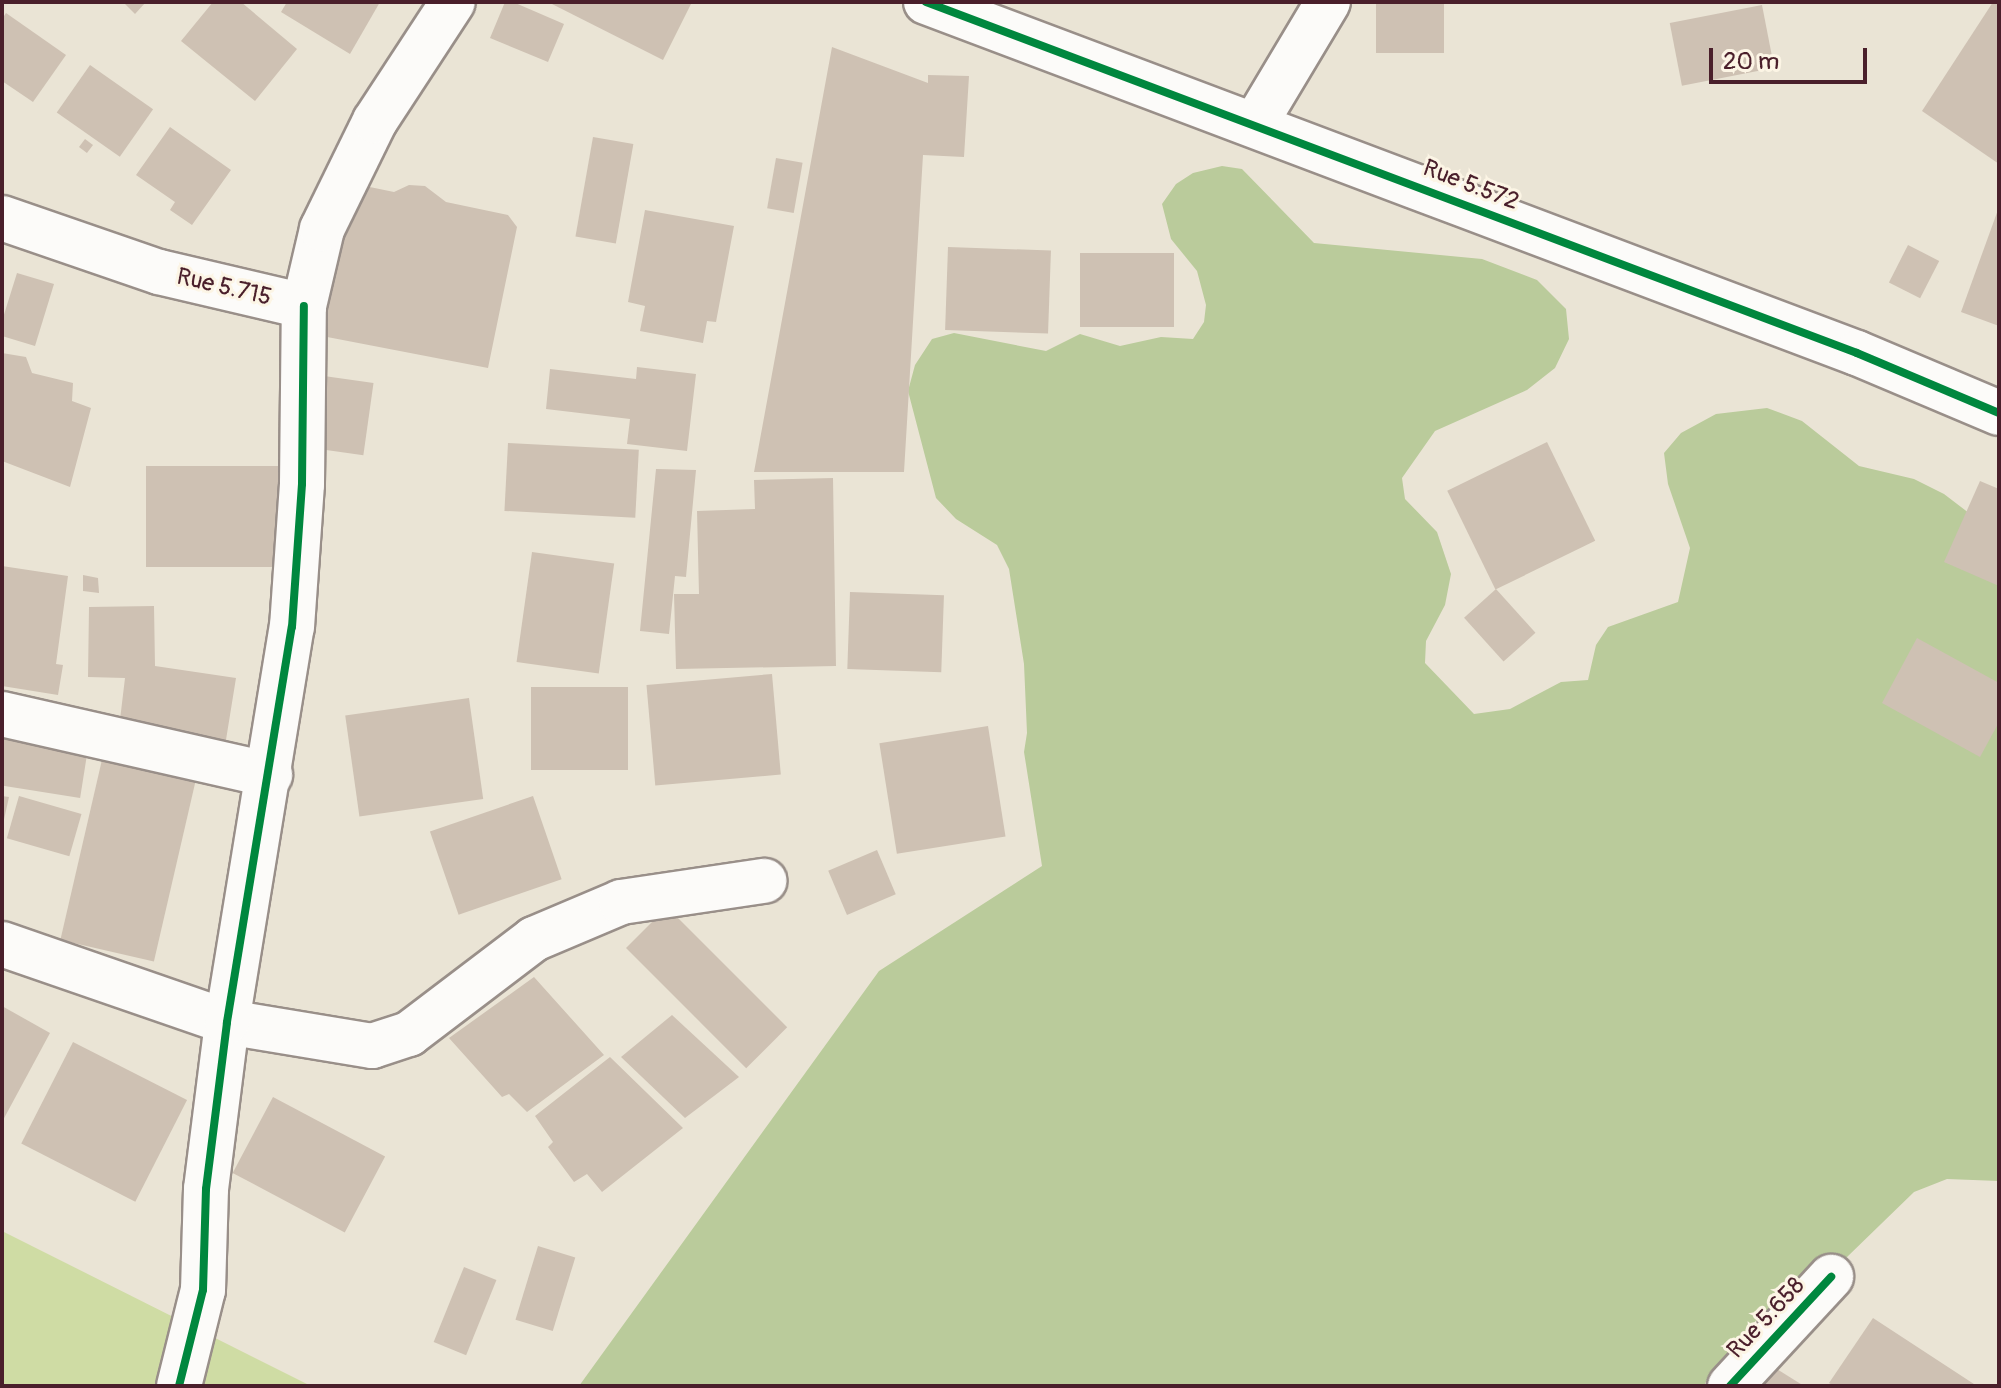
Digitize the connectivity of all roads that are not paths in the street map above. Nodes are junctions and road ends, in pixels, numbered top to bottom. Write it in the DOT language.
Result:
graph roads {
  1 [pos="453,2"];
  2 [pos="926,2"];
  3 [pos="1328,2"];
  4 [pos="1255,124"];
  5 [pos="2,218"];
  6 [pos="304,306"];
  7 [pos="1999,413"];
  8 [pos="2,714"];
  9 [pos="270,775"];
  10 [pos="764,881"];
  11 [pos="2,944"];
  12 [pos="227,1022"];
  13 [pos="1831,1277"];
  14 [pos="179,1386"];
  15 [pos="1730,1386"];
  1 -- 6 [label="street, Rue 5.715"];
  2 -- 4 [label="street, Rue 5.572"];
  3 -- 4 [label="street"];
  4 -- 7 [label="street, Rue 5.572"];
  5 -- 6 [label="street, Rue 5.715"];
  6 -- 9 [label="street"];
  8 -- 9 [label="street"];
  9 -- 12 [label="street"];
  10 -- 12 [label="street"];
  11 -- 12 [label="street"];
  12 -- 14 [label="street"];
  13 -- 15 [label="street, Rue 5.658"];
}
